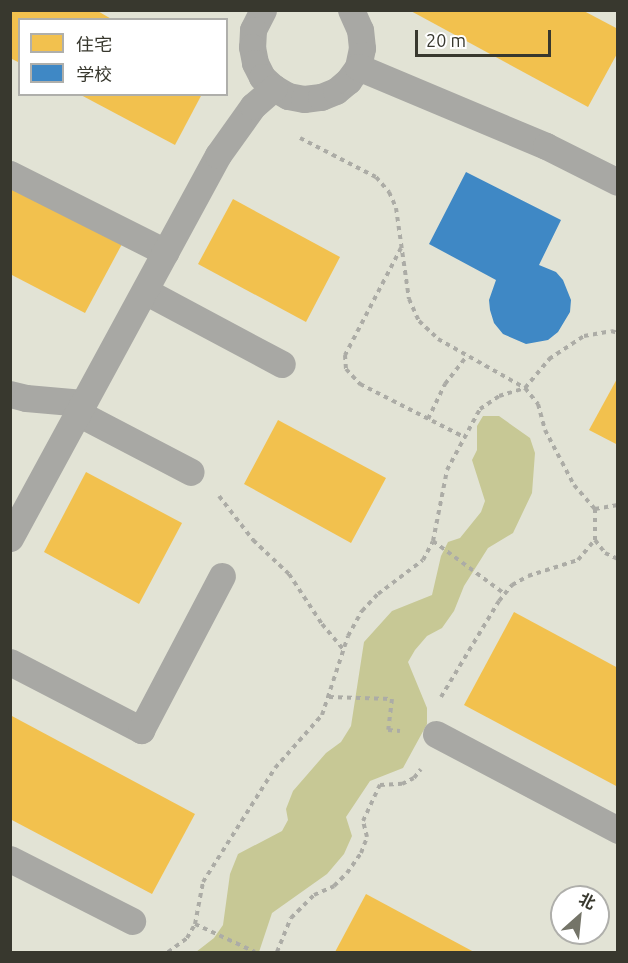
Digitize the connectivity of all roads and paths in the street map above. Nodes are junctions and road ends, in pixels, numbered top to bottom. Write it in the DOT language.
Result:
graph roads {
  1 [pos="263,10"];
  2 [pos="351,10"];
  3 [pos="358,67"];
  4 [pos="274,88"];
  5 [pos="248,112"];
  6 [pos="10,174"];
  7 [pos="618,183"];
  8 [pos="402,247"];
  9 [pos="165,252"];
  10 [pos="145,291"];
  11 [pos="618,333"];
  12 [pos="467,356"];
  13 [pos="282,364"];
  14 [pos="525,388"];
  15 [pos="10,394"];
  16 [pos="81,408"];
  17 [pos="428,419"];
  18 [pos="464,437"];
  19 [pos="191,472"];
  20 [pos="618,505"];
  21 [pos="595,509"];
  22 [pos="10,538"];
  23 [pos="433,542"];
  24 [pos="618,554"];
  25 [pos="612,556"];
  26 [pos="618,559"];
  27 [pos="222,576"];
  28 [pos="504,594"];
  29 [pos="344,650"];
  30 [pos="10,662"];
  31 [pos="329,697"];
  32 [pos="408,732"];
  33 [pos="436,734"];
  34 [pos="618,830"];
  35 [pos="10,859"];
  36 [pos="132,921"];
  37 [pos="195,924"];
  38 [pos="168,952"];
  39 [pos="255,952"];
  1 -- 4 [label="lane"];
  2 -- 3 [label="lane"];
  3 -- 4 [label="lane"];
  3 -- 7 [label="lane"];
  4 -- 5 [label="lane"];
  5 -- 8 [label="path"];
  5 -- 9 [label="lane"];
  6 -- 9 [label="lane"];
  8 -- 12 [label="path"];
  8 -- 17 [label="path"];
  9 -- 10 [label="lane"];
  10 -- 13 [label="lane"];
  10 -- 16 [label="lane"];
  11 -- 14 [label="path"];
  12 -- 14 [label="path"];
  12 -- 17 [label="path"];
  14 -- 18 [label="path"];
  14 -- 21 [label="path"];
  15 -- 16 [label="lane"];
  16 -- 19 [label="lane"];
  16 -- 22 [label="lane"];
  17 -- 18 [label="path"];
  18 -- 23 [label="path"];
  19 -- 29 [label="path"];
  20 -- 21 [label="path"];
  21 -- 25 [label="path"];
  23 -- 28 [label="path"];
  23 -- 29 [label="path"];
  24 -- 25 [label="path"];
  25 -- 26 [label="path"];
  27 -- 30 [label="lane"];
  29 -- 31 [label="path"];
  31 -- 32 [label="path"];
  31 -- 37 [label="path"];
  33 -- 34 [label="lane"];
  35 -- 36 [label="lane"];
  37 -- 38 [label="path"];
  37 -- 39 [label="path"];
}
